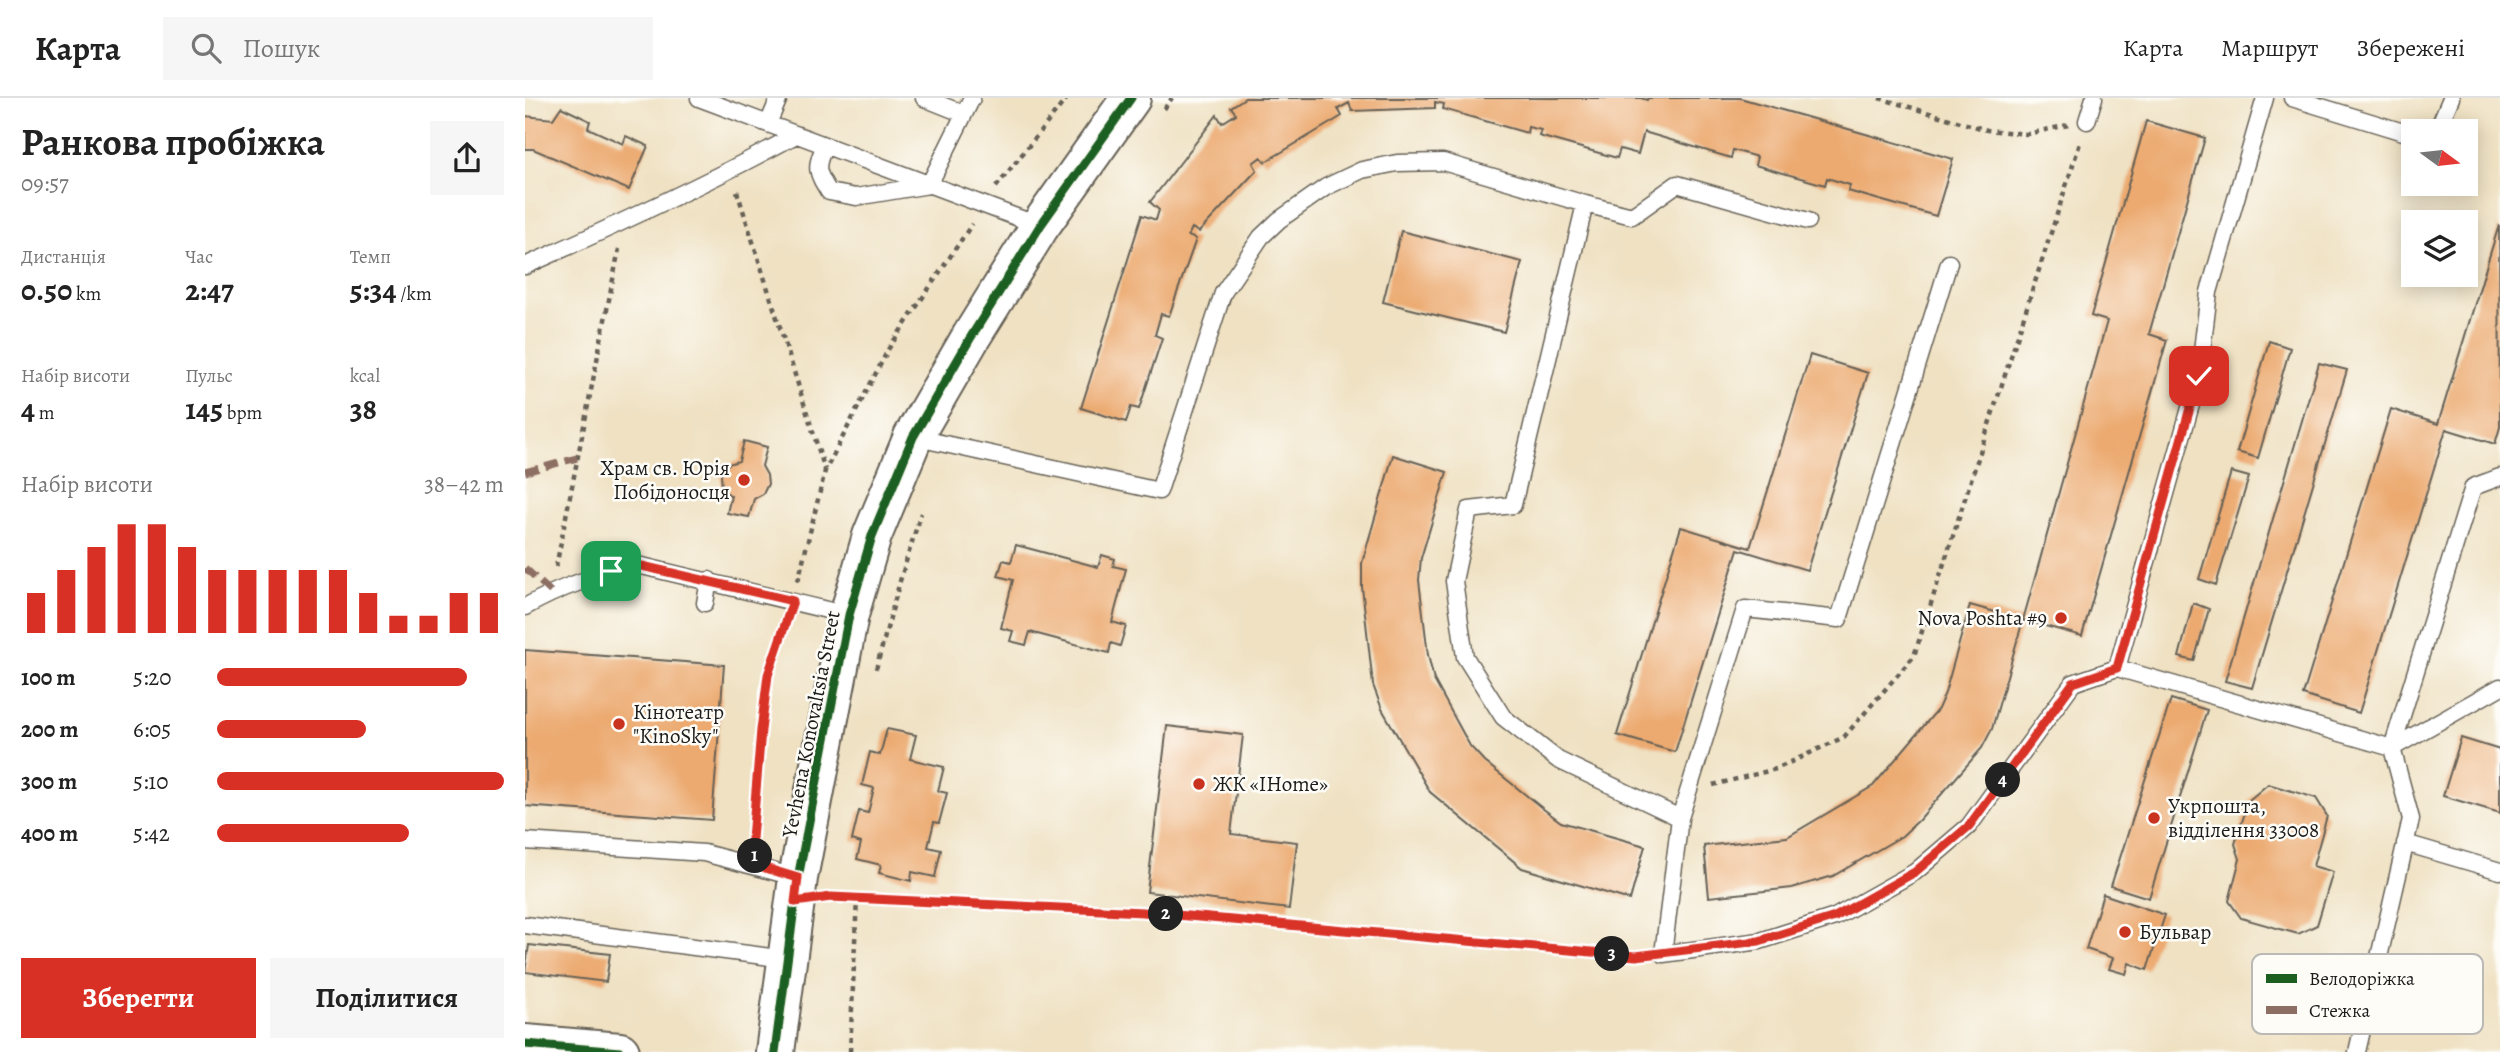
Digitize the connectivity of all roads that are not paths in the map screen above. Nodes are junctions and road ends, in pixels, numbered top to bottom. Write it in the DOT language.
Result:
graph roads {
  1 [pos="699,98"];
  2 [pos="779,98"];
  3 [pos="924,98"];
  4 [pos="972,98"];
  5 [pos="2094,98"];
  6 [pos="2265,98"];
  7 [pos="2292,98"];
  8 [pos="2451,98"];
  9 [pos="1147,104"];
  10 [pos="964,114"];
  11 [pos="2442,119"];
  12 [pos="2087,121"];
  13 [pos="768,124"];
  14 [pos="2401,131"];
  15 [pos="796,135"];
  16 [pos="825,146"];
  17 [pos="929,185"];
  18 [pos="1585,204"];
  19 [pos="1808,221"];
  20 [pos="1040,226"];
  21 [pos="1949,263"];
  22 [pos="525,266"];
  23 [pos="913,437"];
  24 [pos="2500,477"];
  25 [pos="709,580"];
  26 [pos="705,603"];
  27 [pos="525,607"];
  28 [pos="849,615"];
  29 [pos="2117,668"];
  30 [pos="2500,687"];
  31 [pos="2392,748"];
  32 [pos="1680,818"];
  33 [pos="525,841"];
  34 [pos="2405,844"];
  35 [pos="2500,871"];
  36 [pos="786,883"];
  37 [pos="525,925"];
  38 [pos="2380,954"];
  39 [pos="786,959"];
  40 [pos="2361,1034"];
  41 [pos="531,1047"];
  42 [pos="620,1052"];
  43 [pos="775,1052"];
  44 [pos="2357,1052"];
  1 -- 13 [label="lane"];
  2 -- 13 [label="lane"];
  3 -- 10 [label="lane"];
  4 -- 10 [label="lane"];
  5 -- 12 [label="lane"];
  6 -- 29 [label="lane"];
  7 -- 14 [label="lane"];
  8 -- 11 [label="lane"];
  9 -- 20 [label="street, Yevhena Konovaltsia Street"];
  10 -- 17 [label="lane"];
  13 -- 15 [label="lane"];
  15 -- 16 [label="lane"];
  15 -- 22 [label="lane"];
  16 -- 17 [label="lane"];
  16 -- 17 [label="lane"];
  17 -- 20 [label="lane"];
  18 -- 19 [label="lane"];
  18 -- 23 [label="lane"];
  18 -- 32 [label="lane"];
  20 -- 23 [label="street, Yevhena Konovaltsia Street"];
  21 -- 32 [label="lane"];
  23 -- 28 [label="street, Yevhena Konovaltsia Street"];
  24 -- 31 [label="lane"];
  25 -- 26 [label="lane"];
  25 -- 27 [label="lane"];
  25 -- 28 [label="lane"];
  28 -- 36 [label="street, Yevhena Konovaltsia Street"];
  29 -- 31 [label="lane"];
  29 -- 32 [label="lane"];
  30 -- 31 [label="lane"];
  31 -- 34 [label="lane"];
  33 -- 36 [label="lane"];
  34 -- 35 [label="lane"];
  34 -- 38 [label="lane"];
  36 -- 39 [label="street, Yevhena Konovaltsia Street"];
  37 -- 39 [label="lane"];
  39 -- 43 [label="street, Yevhena Konovaltsia Street"];
  40 -- 44 [label="lane"];
  41 -- 42 [label="street"];
}
